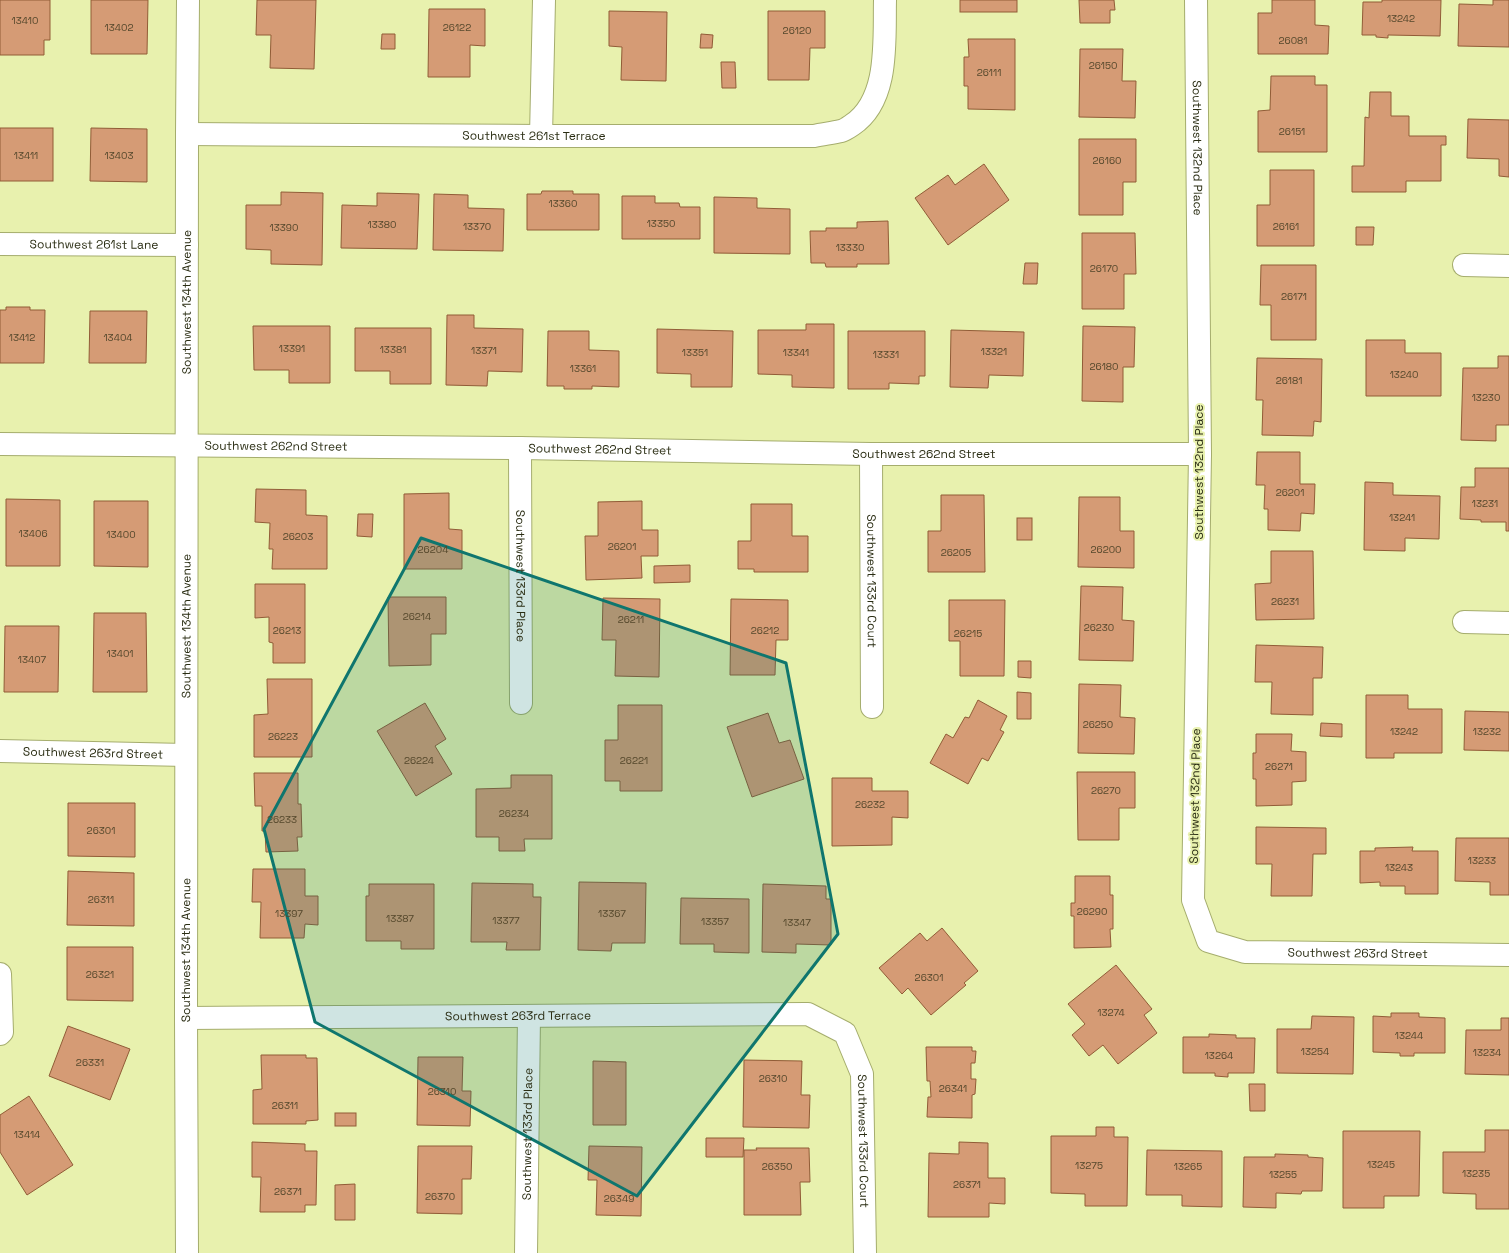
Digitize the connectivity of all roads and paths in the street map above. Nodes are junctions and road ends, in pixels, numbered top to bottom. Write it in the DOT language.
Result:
graph roads {
  1 [pos="188,0"];
  2 [pos="544,0"];
  3 [pos="885,0"];
  4 [pos="1196,0"];
  5 [pos="187,134"];
  6 [pos="541,136"];
  7 [pos="0,244"];
  8 [pos="187,246"];
  9 [pos="1464,265"];
  10 [pos="1509,266"];
  11 [pos="0,444"];
  12 [pos="187,444"];
  13 [pos="520,448"];
  14 [pos="871,454"];
  15 [pos="1200,454"];
  16 [pos="1464,622"];
  17 [pos="1509,623"];
  18 [pos="521,703"];
  19 [pos="872,707"];
  20 [pos="0,751"];
  21 [pos="186,755"];
  22 [pos="1208,941"];
  23 [pos="1509,956"];
  24 [pos="0,974"];
  25 [pos="529,1016"];
  26 [pos="186,1018"];
  27 [pos="845,1033"];
  28 [pos="0,1034"];
  29 [pos="187,1253"];
  30 [pos="526,1253"];
  31 [pos="865,1253"];
  1 -- 5 [label="street, Southwest 134th Avenue"];
  2 -- 6 [label="street"];
  3 -- 6 [label="street, Southwest 261st Terrace"];
  4 -- 15 [label="street, Southwest 132nd Place"];
  5 -- 6 [label="street, Southwest 261st Terrace"];
  5 -- 8 [label="street, Southwest 134th Avenue"];
  7 -- 8 [label="street, Southwest 261st Lane"];
  8 -- 12 [label="street, Southwest 134th Avenue"];
  9 -- 10 [label="street"];
  11 -- 12 [label="street, Southwest 262nd Street"];
  12 -- 13 [label="street, Southwest 262nd Street"];
  12 -- 21 [label="street, Southwest 134th Avenue"];
  13 -- 14 [label="street, Southwest 262nd Street"];
  13 -- 18 [label="street, Southwest 133rd Place"];
  14 -- 15 [label="street, Southwest 262nd Street"];
  14 -- 19 [label="street, Southwest 133rd Court"];
  15 -- 22 [label="street, Southwest 132nd Place"];
  16 -- 17 [label="street"];
  20 -- 21 [label="street, Southwest 263rd Street"];
  21 -- 26 [label="street, Southwest 134th Avenue"];
  22 -- 23 [label="street, Southwest 263rd Street"];
  24 -- 28 [label="street"];
  25 -- 26 [label="street, Southwest 263rd Terrace"];
  25 -- 27 [label="street, Southwest 263rd Terrace"];
  25 -- 30 [label="street, Southwest 133rd Place"];
  26 -- 29 [label="street, Southwest 134th Avenue"];
  27 -- 31 [label="street, Southwest 133rd Court"];
}
